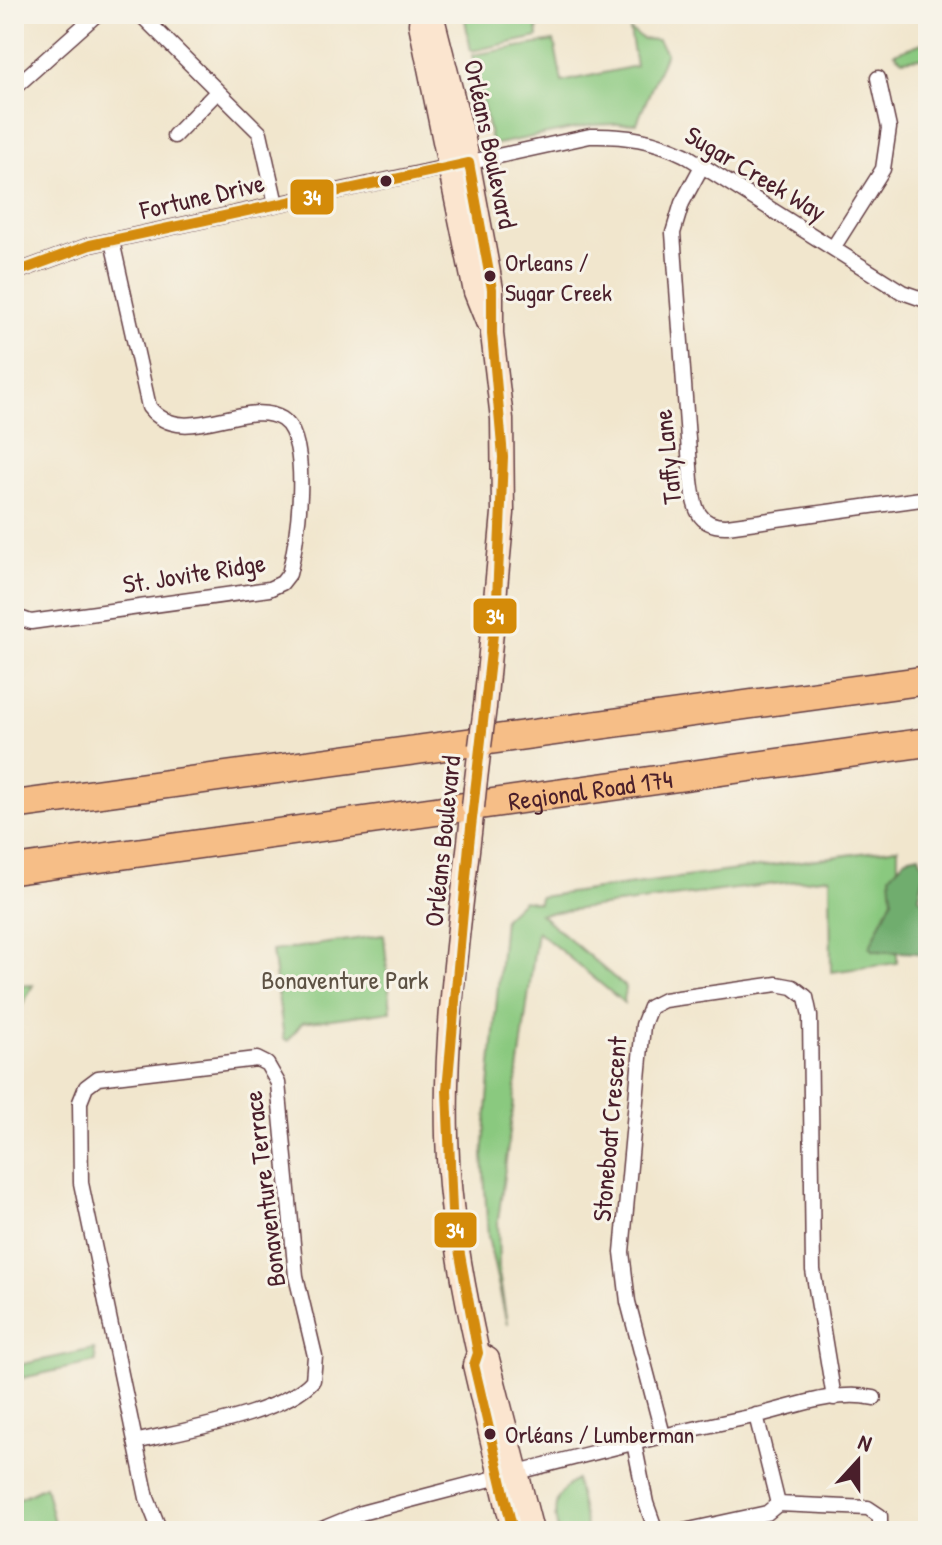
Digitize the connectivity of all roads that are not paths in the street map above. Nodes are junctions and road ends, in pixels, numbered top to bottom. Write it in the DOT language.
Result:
graph roads {
  1 [pos="97,14"];
  2 [pos="140,14"];
  3 [pos="421,14"];
  4 [pos="432,14"];
  5 [pos="878,78"];
  6 [pos="14,88"];
  7 [pos="218,91"];
  8 [pos="174,136"];
  9 [pos="460,165"];
  10 [pos="702,166"];
  11 [pos="276,204"];
  12 [pos="112,241"];
  13 [pos="833,248"];
  14 [pos="14,273"];
  15 [pos="928,301"];
  16 [pos="928,498"];
  17 [pos="14,616"];
  18 [pos="928,680"];
  19 [pos="928,742"];
  20 [pos="14,805"];
  21 [pos="14,870"];
  22 [pos="834,1398"];
  23 [pos="874,1398"];
  24 [pos="756,1415"];
  25 [pos="663,1435"];
  26 [pos="135,1442"];
  27 [pos="634,1443"];
  28 [pos="509,1476"];
  29 [pos="778,1504"];
  30 [pos="344,1526"];
  31 [pos="160,1531"];
  32 [pos="317,1531"];
  33 [pos="513,1531"];
  34 [pos="532,1531"];
  35 [pos="656,1531"];
  36 [pos="684,1531"];
  37 [pos="880,1531"];
  1 -- 6 [label="street"];
  2 -- 7 [label="street"];
  3 -- 9 [label="main road, Orléans Boulevard"];
  4 -- 9 [label="main road, Orléans Boulevard"];
  5 -- 13 [label="street"];
  7 -- 8 [label="street"];
  7 -- 11 [label="street"];
  9 -- 10 [label="street, Sugar Creek Way"];
  9 -- 11 [label="street, Fortune Drive"];
  9 -- 28 [label="main road, Orléans Boulevard, bridge"];
  10 -- 13 [label="street, Sugar Creek Way"];
  10 -- 16 [label="street, Taffy Lane"];
  11 -- 12 [label="street, Fortune Drive"];
  12 -- 14 [label="street, Fortune Drive"];
  12 -- 17 [label="street, St. Jovite Ridge"];
  13 -- 15 [label="street, Sugar Creek Way"];
  18 -- 20 [label="highway"];
  19 -- 21 [label="highway, Regional Road 174"];
  22 -- 23 [label="street"];
  22 -- 24 [label="street"];
  22 -- 25 [label="street, Stoneboat Crescent"];
  24 -- 25 [label="street"];
  24 -- 29 [label="street"];
  25 -- 27 [label="street"];
  26 -- 26 [label="street, Bonaventure Terrace"];
  26 -- 31 [label="street, Bonaventure Terrace"];
  27 -- 28 [label="street"];
  27 -- 35 [label="street"];
  28 -- 30 [label="street"];
  28 -- 33 [label="main road, Orléans Boulevard"];
  28 -- 34 [label="main road, Orléans Boulevard"];
  29 -- 36 [label="street"];
  29 -- 37 [label="street"];
  30 -- 32 [label="street"];
}
